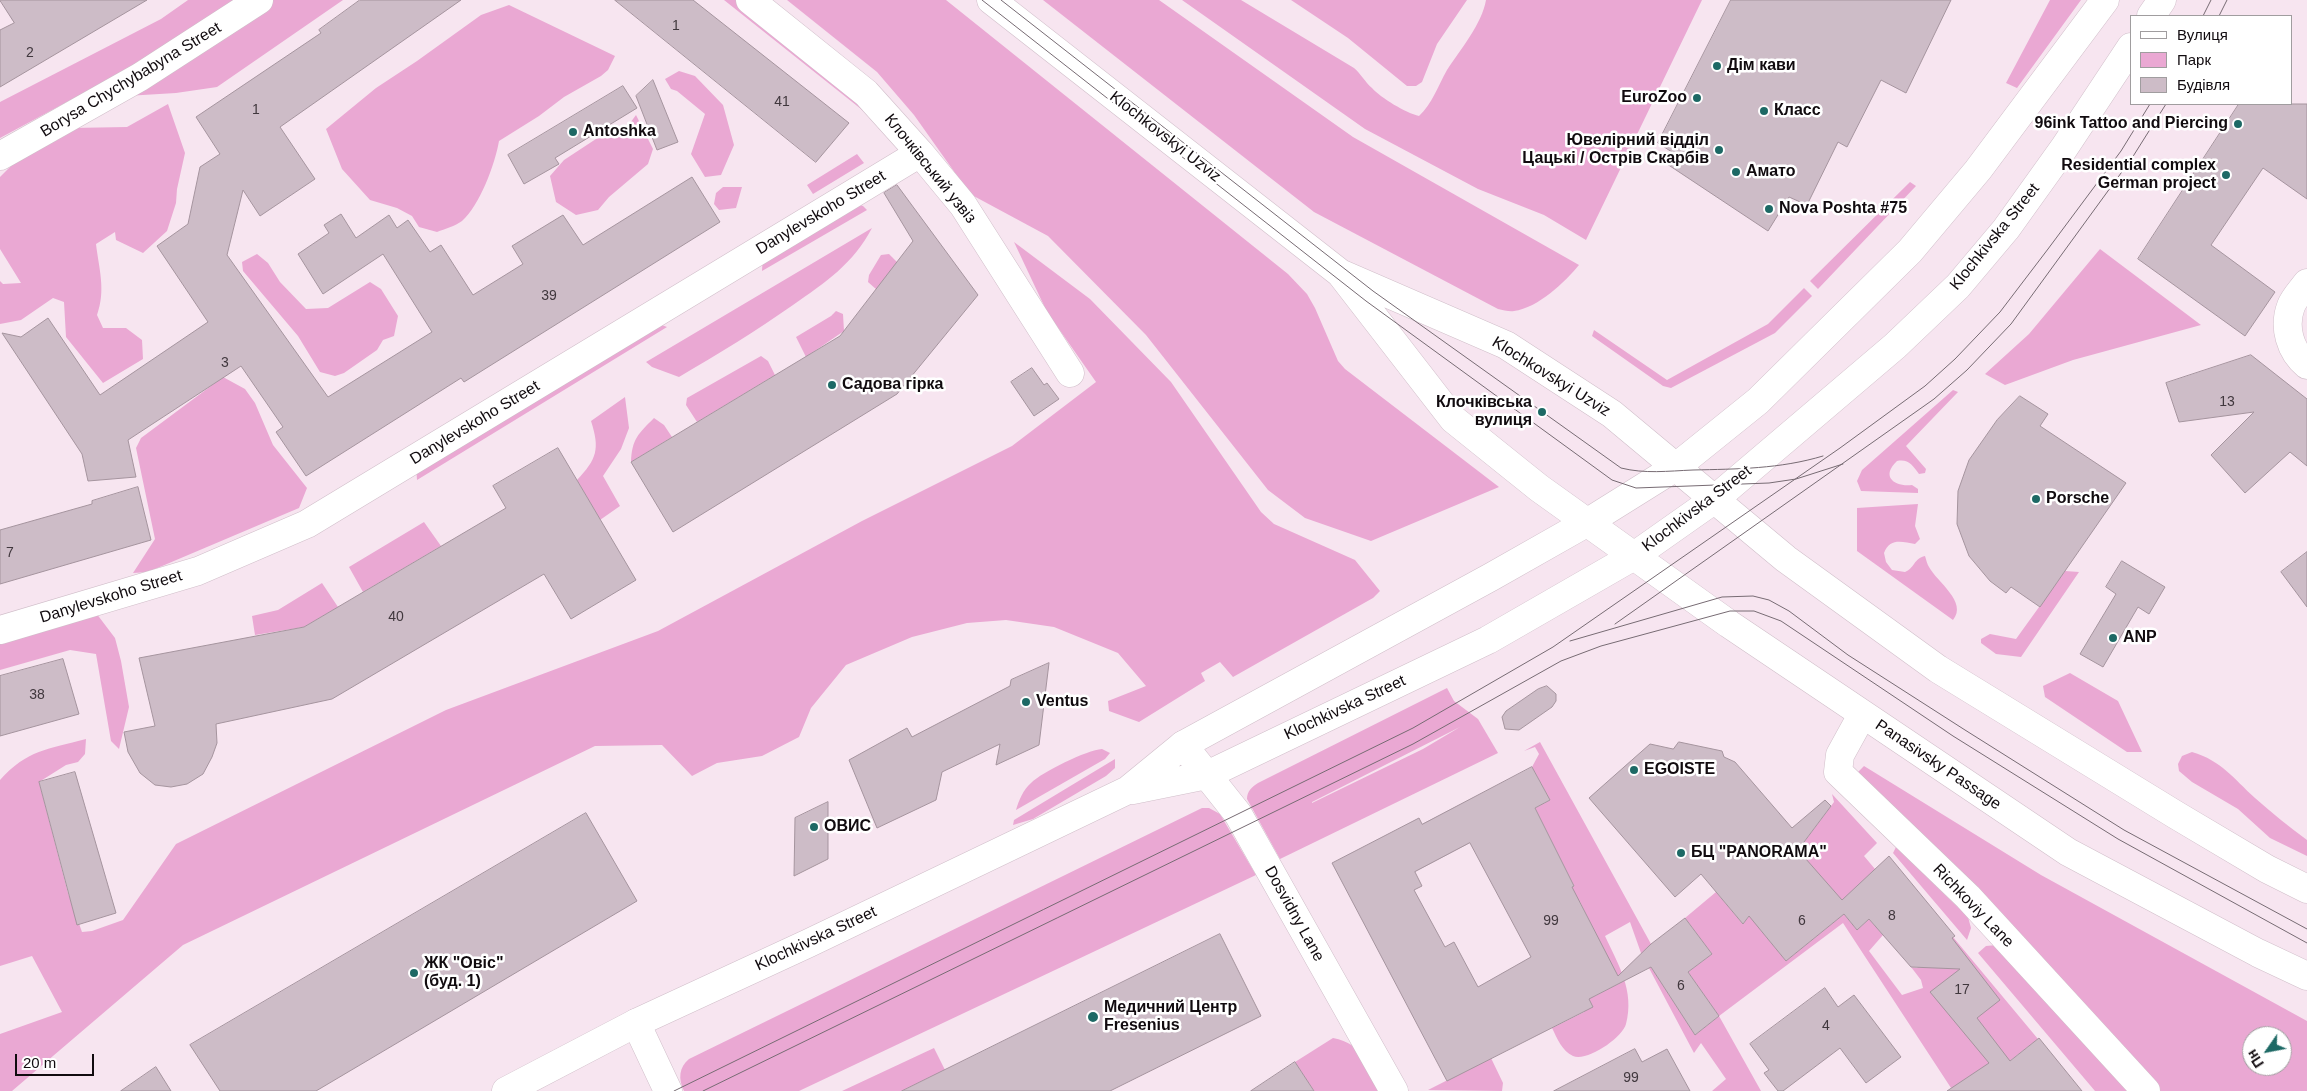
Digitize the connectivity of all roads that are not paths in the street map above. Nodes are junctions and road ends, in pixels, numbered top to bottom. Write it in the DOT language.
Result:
graph roads {
  1 [pos="259,0"];
  2 [pos="750,0"];
  3 [pos="991,0"];
  4 [pos="2105,0"];
  5 [pos="2162,0"];
  6 [pos="2152,15"];
  7 [pos="2130,49"];
  8 [pos="920,153"];
  9 [pos="0,156"];
  10 [pos="1340,273"];
  11 [pos="2307,283"];
  12 [pos="2307,365"];
  13 [pos="1070,373"];
  14 [pos="1676,467"];
  15 [pos="1715,499"];
  16 [pos="1588,522"];
  17 [pos="1634,556"];
  18 [pos="0,630"];
  19 [pos="1862,715"];
  20 [pos="1184,745"];
  21 [pos="1207,775"];
  22 [pos="1128,790"];
  23 [pos="2307,889"];
  24 [pos="2307,976"];
  25 [pos="636,1023"];
  26 [pos="506,1091"];
  27 [pos="668,1091"];
  28 [pos="1394,1091"];
  29 [pos="2146,1091"];
  1 -- 9 [label="main road, Borysa Chychybabyna Street"];
  2 -- 8 [label="main road, Клочківський узвіз"];
  3 -- 10 [label="main road, Klochkovskyi Uzviz"];
  4 -- 14 [label="main road, Klochkivska Street"];
  5 -- 6 [label="main road"];
  7 -- 15 [label="main road, Klochkivska Street"];
  8 -- 13 [label="main road, Клочківський узвіз"];
  8 -- 18 [label="main road, Danylevskoho Street"];
  10 -- 14 [label="main road, Klochkovskyi Uzviz"];
  10 -- 16 [label="main road, Klochkovskyi Uzviz"];
  11 -- 12 [label="main road"];
  14 -- 15 [label="main road, Klochkovskyi Uzviz"];
  14 -- 16 [label="main road, Klochkivska Street"];
  15 -- 17 [label="main road, Klochkivska Street"];
  15 -- 23 [label="main road"];
  16 -- 17 [label="main road, Panasivsky Passage"];
  16 -- 20 [label="main road, Klochkivska Street"];
  17 -- 19 [label="main road, Panasivsky Passage"];
  17 -- 21 [label="main road, Klochkivska Street"];
  19 -- 24 [label="main road, Panasivsky Passage"];
  19 -- 29 [label="main road, Richkoviy Lane"];
  20 -- 21 [label="main road, Dosvidny Lane"];
  20 -- 22 [label="main road, Klochkivska Street"];
  21 -- 22 [label="main road, Klochkivska Street"];
  21 -- 28 [label="main road, Dosvidny Lane"];
  22 -- 25 [label="main road, Klochkivska Street"];
  25 -- 26 [label="main road, Klochkivska Street"];
  25 -- 27 [label="main road"];
}
